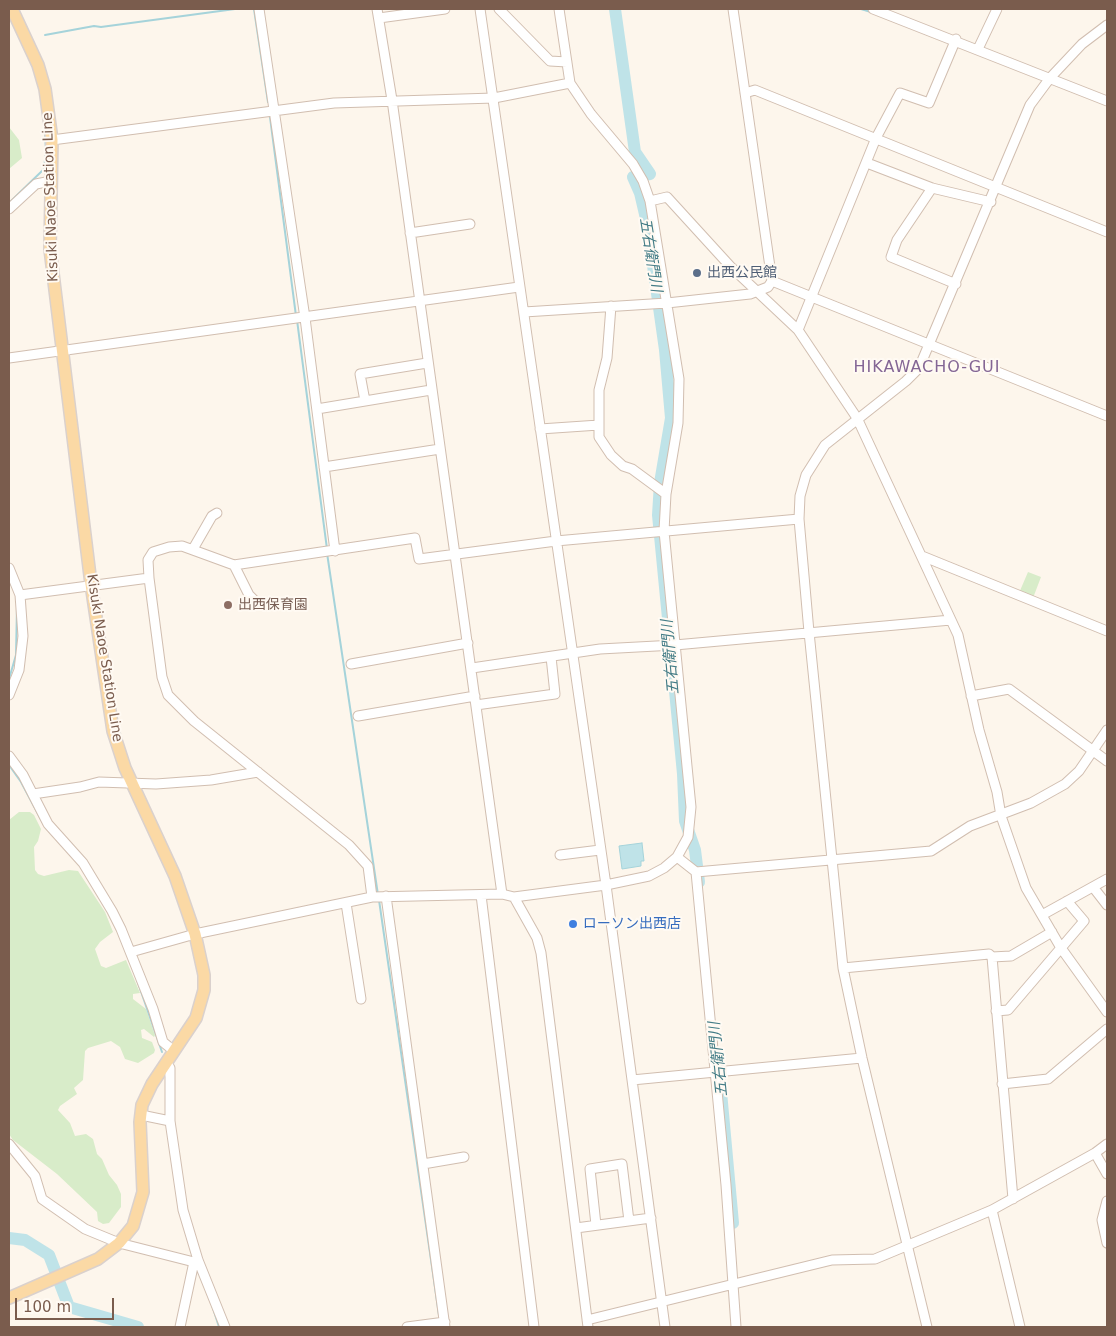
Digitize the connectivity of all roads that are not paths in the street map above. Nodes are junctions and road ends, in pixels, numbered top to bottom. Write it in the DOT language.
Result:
graph roads {
  1 [pos="12,9"];
  2 [pos="259,9"];
  3 [pos="445,9"];
  4 [pos="480,9"];
  5 [pos="499,9"];
  6 [pos="559,9"];
  7 [pos="733,9"];
  8 [pos="873,9"];
  9 [pos="997,9"];
  10 [pos="378,14"];
  11 [pos="1107,25"];
  12 [pos="956,40"];
  13 [pos="978,49"];
  14 [pos="567,62"];
  15 [pos="1050,78"];
  16 [pos="570,83"];
  17 [pos="745,93"];
  18 [pos="494,98"];
  19 [pos="392,100"];
  20 [pos="1107,101"];
  21 [pos="273,112"];
  22 [pos="876,138"];
  23 [pos="52,140"];
  24 [pos="867,163"];
  25 [pos="51,181"];
  26 [pos="997,187"];
  27 [pos="932,188"];
  28 [pos="650,201"];
  29 [pos="991,202"];
  30 [pos="9,209"];
  31 [pos="470,224"];
  32 [pos="1107,232"];
  33 [pos="410,233"];
  34 [pos="772,281"];
  35 [pos="956,284"];
  36 [pos="519,286"];
  37 [pos="758,292"];
  38 [pos="812,298"];
  39 [pos="418,301"];
  40 [pos="666,303"];
  41 [pos="612,306"];
  42 [pos="524,312"];
  43 [pos="305,318"];
  44 [pos="798,330"];
  45 [pos="931,344"];
  46 [pos="62,350"];
  47 [pos="9,358"];
  48 [pos="427,363"];
  49 [pos="431,390"];
  50 [pos="365,401"];
  51 [pos="317,409"];
  52 [pos="1107,416"];
  53 [pos="857,418"];
  54 [pos="599,425"];
  55 [pos="540,430"];
  56 [pos="440,449"];
  57 [pos="324,467"];
  58 [pos="666,494"];
  59 [pos="217,513"];
  60 [pos="799,519"];
  61 [pos="664,531"];
  62 [pos="556,541"];
  63 [pos="193,550"];
  64 [pos="335,551"];
  65 [pos="455,554"];
  66 [pos="922,556"];
  67 [pos="234,565"];
  68 [pos="9,568"];
  69 [pos="149,578"];
  70 [pos="91,584"];
  71 [pos="20,595"];
  72 [pos="259,605"];
  73 [pos="951,620"];
  74 [pos="1107,631"];
  75 [pos="809,632"];
  76 [pos="468,643"];
  77 [pos="675,645"];
  78 [pos="571,654"];
  79 [pos="551,657"];
  80 [pos="351,664"];
  81 [pos="472,668"];
  82 [pos="9,694"];
  83 [pos="971,696"];
  84 [pos="476,700"];
  85 [pos="358,716"];
  86 [pos="1107,730"];
  87 [pos="1093,753"];
  88 [pos="9,756"];
  89 [pos="1107,762"];
  90 [pos="258,772"];
  91 [pos="131,782"];
  92 [pos="33,794"];
  93 [pos="1001,816"];
  94 [pos="600,850"];
  95 [pos="560,855"];
  96 [pos="677,857"];
  97 [pos="831,860"];
  98 [pos="696,872"];
  99 [pos="1107,880"];
  100 [pos="606,885"];
  101 [pos="1093,887"];
  102 [pos="502,894"];
  103 [pos="481,895"];
  104 [pos="534,895"];
  105 [pos="386,896"];
  106 [pos="372,897"];
  107 [pos="514,897"];
  108 [pos="1067,901"];
  109 [pos="346,903"];
  110 [pos="1107,905"];
  111 [pos="1042,915"];
  112 [pos="525,916"];
  113 [pos="1052,932"];
  114 [pos="195,934"];
  115 [pos="1061,948"];
  116 [pos="131,952"];
  117 [pos="992,957"];
  118 [pos="842,968"];
  119 [pos="361,1000"];
  120 [pos="996,1011"];
  121 [pos="1107,1012"];
  122 [pos="1107,1029"];
  123 [pos="174,1051"];
  124 [pos="862,1058"];
  125 [pos="166,1062"];
  126 [pos="716,1072"];
  127 [pos="632,1080"];
  128 [pos="1002,1084"];
  129 [pos="141,1115"];
  130 [pos="170,1121"];
  131 [pos="9,1144"];
  132 [pos="1107,1144"];
  133 [pos="1095,1153"];
  134 [pos="464,1157"];
  135 [pos="423,1164"];
  136 [pos="1107,1174"];
  137 [pos="1013,1199"];
  138 [pos="1107,1201"];
  139 [pos="992,1210"];
  140 [pos="651,1218"];
  141 [pos="630,1221"];
  142 [pos="596,1225"];
  143 [pos="576,1228"];
  144 [pos="1107,1243"];
  145 [pos="119,1244"];
  146 [pos="906,1246"];
  147 [pos="196,1261"];
  148 [pos="732,1284"];
  149 [pos="9,1298"];
  150 [pos="662,1301"];
  151 [pos="587,1324"];
  152 [pos="445,1325"];
  153 [pos="180,1327"];
  154 [pos="225,1327"];
  155 [pos="406,1327"];
  156 [pos="534,1327"];
  157 [pos="665,1327"];
  158 [pos="736,1327"];
  159 [pos="927,1327"];
  160 [pos="1020,1327"];
  1 -- 23 [label="main road, Kisuki Naoe Station Line"];
  2 -- 21 [label="street"];
  3 -- 10 [label="street"];
  4 -- 18 [label="street"];
  5 -- 14 [label="street"];
  6 -- 14 [label="street"];
  7 -- 17 [label="street"];
  8 -- 12 [label="street"];
  9 -- 13 [label="street"];
  10 -- 19 [label="street"];
  11 -- 15 [label="street"];
  12 -- 13 [label="street"];
  12 -- 22 [label="street"];
  13 -- 15 [label="street"];
  14 -- 16 [label="street"];
  15 -- 20 [label="street"];
  15 -- 26 [label="street"];
  16 -- 18 [label="street"];
  16 -- 28 [label="street"];
  17 -- 22 [label="street"];
  17 -- 34 [label="street"];
  18 -- 19 [label="street"];
  18 -- 36 [label="street"];
  19 -- 21 [label="street"];
  19 -- 33 [label="street"];
  21 -- 23 [label="street"];
  21 -- 43 [label="street"];
  22 -- 24 [label="street"];
  22 -- 26 [label="street"];
  23 -- 25 [label="main road, Kisuki Naoe Station Line"];
  24 -- 27 [label="street"];
  24 -- 38 [label="street"];
  25 -- 30 [label="street"];
  25 -- 46 [label="main road, Kisuki Naoe Station Line"];
  26 -- 29 [label="street"];
  26 -- 32 [label="street"];
  27 -- 29 [label="street"];
  27 -- 35 [label="street"];
  28 -- 37 [label="street"];
  28 -- 40 [label="street"];
  29 -- 35 [label="street"];
  31 -- 33 [label="street"];
  33 -- 39 [label="street"];
  34 -- 37 [label="street"];
  34 -- 38 [label="street"];
  35 -- 45 [label="street"];
  36 -- 39 [label="street"];
  36 -- 42 [label="street"];
  37 -- 40 [label="street"];
  37 -- 44 [label="street"];
  38 -- 44 [label="street"];
  38 -- 45 [label="street"];
  39 -- 43 [label="street"];
  39 -- 48 [label="street"];
  40 -- 41 [label="street"];
  40 -- 58 [label="street"];
  41 -- 42 [label="street"];
  41 -- 54 [label="street"];
  42 -- 55 [label="street"];
  43 -- 46 [label="street"];
  43 -- 51 [label="street"];
  44 -- 53 [label="street"];
  45 -- 52 [label="street"];
  45 -- 53 [label="street"];
  46 -- 47 [label="street"];
  46 -- 70 [label="main road, Kisuki Naoe Station Line"];
  48 -- 49 [label="street"];
  48 -- 50 [label="street"];
  49 -- 50 [label="street"];
  49 -- 56 [label="street"];
  50 -- 51 [label="street"];
  51 -- 57 [label="street"];
  53 -- 60 [label="street"];
  53 -- 66 [label="street"];
  54 -- 55 [label="street"];
  54 -- 58 [label="street"];
  55 -- 62 [label="street"];
  56 -- 57 [label="street"];
  56 -- 65 [label="street"];
  57 -- 64 [label="street"];
  58 -- 61 [label="street"];
  59 -- 63 [label="street"];
  60 -- 61 [label="street"];
  60 -- 75 [label="street"];
  61 -- 62 [label="street"];
  61 -- 77 [label="street"];
  62 -- 65 [label="street"];
  62 -- 78 [label="street"];
  63 -- 67 [label="street"];
  63 -- 69 [label="street"];
  64 -- 65 [label="street"];
  64 -- 67 [label="street"];
  65 -- 76 [label="street"];
  66 -- 73 [label="street"];
  66 -- 74 [label="street"];
  67 -- 72 [label="street"];
  68 -- 71 [label="street"];
  69 -- 70 [label="street"];
  69 -- 90 [label="street"];
  70 -- 71 [label="street"];
  70 -- 91 [label="main road, Kisuki Naoe Station Line"];
  71 -- 82 [label="street"];
  73 -- 75 [label="street"];
  73 -- 83 [label="street"];
  75 -- 77 [label="street"];
  75 -- 97 [label="street"];
  76 -- 80 [label="street"];
  76 -- 81 [label="street"];
  77 -- 78 [label="street"];
  77 -- 96 [label="street"];
  78 -- 79 [label="street"];
  78 -- 94 [label="street"];
  79 -- 81 [label="street"];
  79 -- 84 [label="street"];
  81 -- 84 [label="street"];
  83 -- 87 [label="street"];
  83 -- 93 [label="street"];
  84 -- 85 [label="street"];
  84 -- 102 [label="street"];
  86 -- 87 [label="street"];
  87 -- 89 [label="street"];
  87 -- 93 [label="street"];
  88 -- 92 [label="street"];
  90 -- 91 [label="street"];
  90 -- 106 [label="street"];
  91 -- 92 [label="street"];
  91 -- 114 [label="main road, Kisuki Naoe Station Line"];
  92 -- 116 [label="street"];
  93 -- 97 [label="street"];
  93 -- 111 [label="street"];
  94 -- 95 [label="street"];
  94 -- 100 [label="street"];
  96 -- 98 [label="street"];
  96 -- 100 [label="street"];
  97 -- 98 [label="street"];
  97 -- 118 [label="street"];
  98 -- 126 [label="street"];
  99 -- 101 [label="street"];
  100 -- 104 [label="street"];
  100 -- 127 [label="street"];
  101 -- 108 [label="street"];
  101 -- 110 [label="street"];
  102 -- 103 [label="street"];
  102 -- 107 [label="street"];
  103 -- 105 [label="street"];
  103 -- 156 [label="street"];
  104 -- 107 [label="street"];
  104 -- 112 [label="street"];
  105 -- 106 [label="street"];
  105 -- 135 [label="street"];
  106 -- 109 [label="street"];
  107 -- 112 [label="street"];
  108 -- 111 [label="street"];
  108 -- 115 [label="street"];
  109 -- 114 [label="street"];
  109 -- 119 [label="street"];
  111 -- 113 [label="street"];
  112 -- 143 [label="street"];
  113 -- 115 [label="street"];
  113 -- 117 [label="street"];
  114 -- 116 [label="street"];
  114 -- 123 [label="main road, Kisuki Naoe Station Line"];
  115 -- 120 [label="street"];
  115 -- 121 [label="street"];
  116 -- 123 [label="street"];
  117 -- 118 [label="street"];
  117 -- 120 [label="street"];
  118 -- 124 [label="street"];
  120 -- 128 [label="street"];
  122 -- 128 [label="street"];
  123 -- 125 [label="main road, Kisuki Naoe Station Line"];
  124 -- 126 [label="street"];
  124 -- 146 [label="street"];
  125 -- 129 [label="main road, Kisuki Naoe Station Line"];
  125 -- 130 [label="street"];
  126 -- 127 [label="street"];
  126 -- 148 [label="street"];
  127 -- 140 [label="street"];
  128 -- 137 [label="street"];
  129 -- 130 [label="street"];
  129 -- 145 [label="main road, Kisuki Naoe Station Line"];
  130 -- 147 [label="street"];
  131 -- 145 [label="street"];
  132 -- 133 [label="street"];
  133 -- 136 [label="street"];
  133 -- 137 [label="street"];
  134 -- 135 [label="street"];
  135 -- 152 [label="street"];
  137 -- 139 [label="street"];
  138 -- 144 [label="street"];
  139 -- 146 [label="street"];
  139 -- 160 [label="street"];
  140 -- 141 [label="street"];
  140 -- 150 [label="street"];
  141 -- 142 [label="street"];
  141 -- 142 [label="street"];
  142 -- 143 [label="street"];
  143 -- 151 [label="street"];
  145 -- 147 [label="street"];
  145 -- 149 [label="main road, Kisuki Naoe Station Line"];
  146 -- 148 [label="street"];
  146 -- 159 [label="street"];
  147 -- 153 [label="street"];
  147 -- 154 [label="street"];
  148 -- 150 [label="street"];
  148 -- 158 [label="street"];
  150 -- 151 [label="street"];
  150 -- 157 [label="street"];
  152 -- 155 [label="street"];
}
